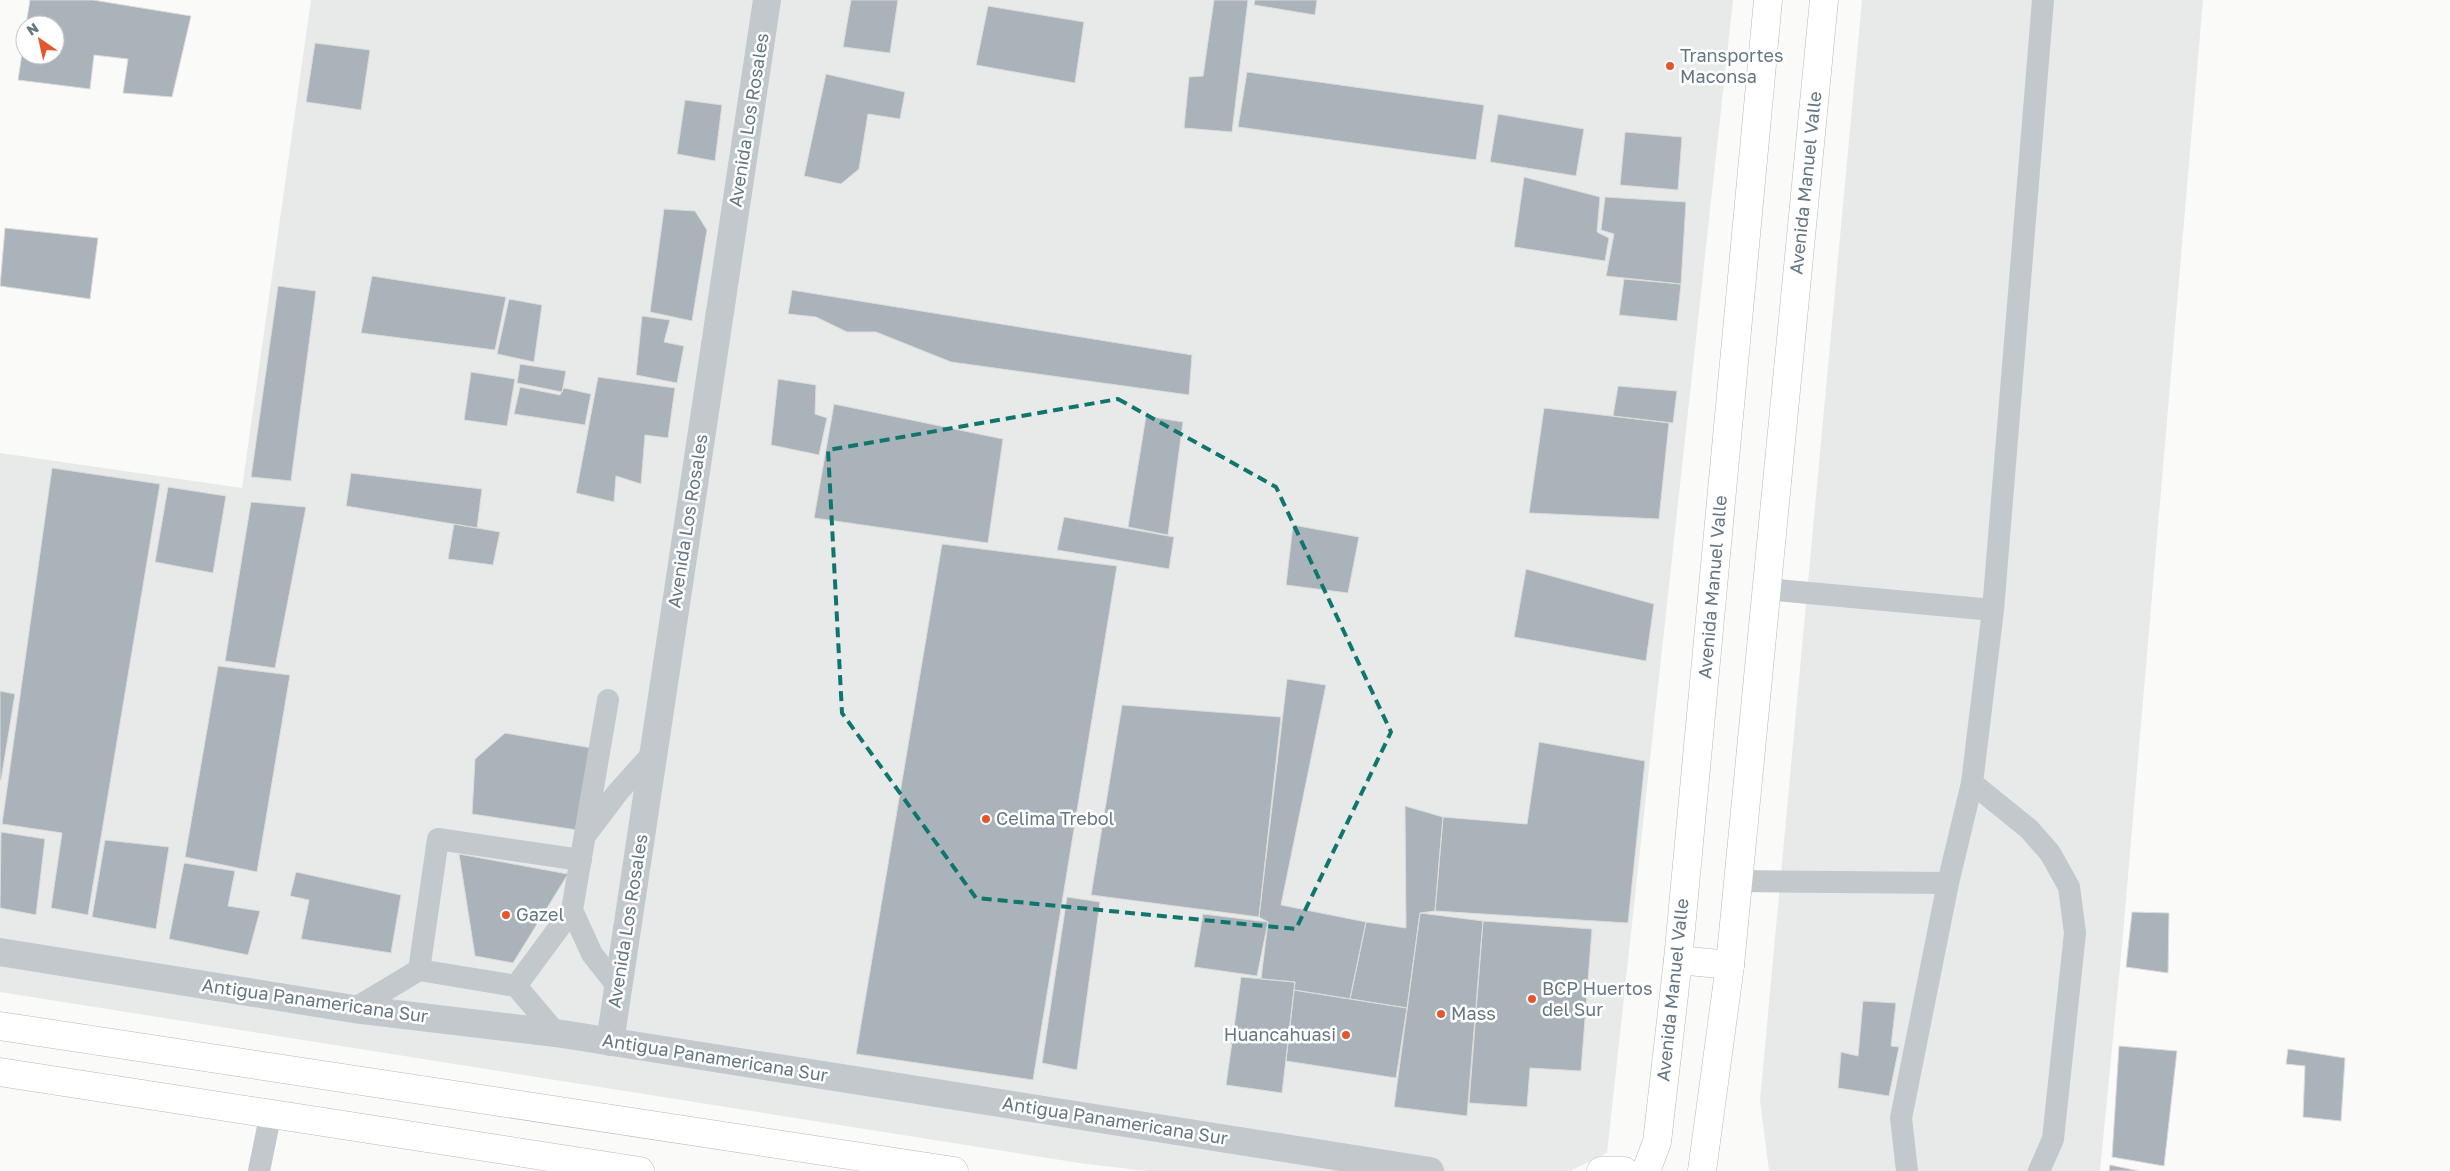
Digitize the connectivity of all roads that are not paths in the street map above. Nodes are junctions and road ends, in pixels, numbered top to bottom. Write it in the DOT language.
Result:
graph roads {
  1 [pos="767,0"];
  2 [pos="1768,0"];
  3 [pos="1824,0"];
  4 [pos="2043,0"];
  5 [pos="1766,589"];
  6 [pos="1993,610"];
  7 [pos="608,700"];
  8 [pos="653,753"];
  9 [pos="1972,783"];
  10 [pos="584,836"];
  11 [pos="581,860"];
  12 [pos="1738,881"];
  13 [pos="1948,883"];
  14 [pos="572,910"];
  15 [pos="0,952"];
  16 [pos="1678,960"];
  17 [pos="1730,964"];
  18 [pos="419,970"];
  19 [pos="516,986"];
  20 [pos="618,987"];
  21 [pos="354,1009"];
  22 [pos="0,1026"];
  23 [pos="556,1033"];
  24 [pos="610,1042"];
  25 [pos="0,1072"];
  26 [pos="271,1112"];
  27 [pos="260,1171"];
  28 [pos="640,1171"];
  29 [pos="954,1171"];
  30 [pos="1430,1171"];
  31 [pos="1601,1171"];
  32 [pos="1624,1171"];
  33 [pos="1646,1171"];
  34 [pos="1702,1171"];
  35 [pos="1906,1171"];
  36 [pos="2039,1171"];
  1 -- 8 [label="street, Avenida Los Rosales"];
  2 -- 16 [label="main road, Avenida Manuel Valle"];
  3 -- 5 [label="main road, Avenida Manuel Valle"];
  4 -- 6 [label="lane"];
  5 -- 6 [label="lane"];
  5 -- 12 [label="main road, Avenida Manuel Valle"];
  6 -- 9 [label="lane"];
  7 -- 10 [label="lane"];
  8 -- 10 [label="lane"];
  8 -- 20 [label="street, Avenida Los Rosales"];
  9 -- 13 [label="lane"];
  9 -- 36 [label="lane"];
  10 -- 11 [label="lane"];
  11 -- 14 [label="lane"];
  11 -- 18 [label="lane"];
  12 -- 13 [label="lane"];
  12 -- 17 [label="main road, Avenida Manuel Valle"];
  13 -- 35 [label="lane"];
  14 -- 19 [label="lane"];
  14 -- 20 [label="lane"];
  15 -- 21 [label="street, Antigua Panamericana Sur"];
  16 -- 17 [label="main road"];
  16 -- 33 [label="main road, Avenida Manuel Valle"];
  17 -- 34 [label="main road, Avenida Manuel Valle"];
  18 -- 19 [label="lane"];
  18 -- 21 [label="lane"];
  19 -- 23 [label="lane"];
  20 -- 24 [label="street, Avenida Los Rosales"];
  21 -- 23 [label="street, Antigua Panamericana Sur"];
  22 -- 29 [label="main road"];
  23 -- 24 [label="street, Antigua Panamericana Sur"];
  24 -- 30 [label="street, Antigua Panamericana Sur"];
  25 -- 26 [label="main road"];
  26 -- 27 [label="lane"];
  26 -- 28 [label="main road"];
  31 -- 32 [label="main road"];
}
